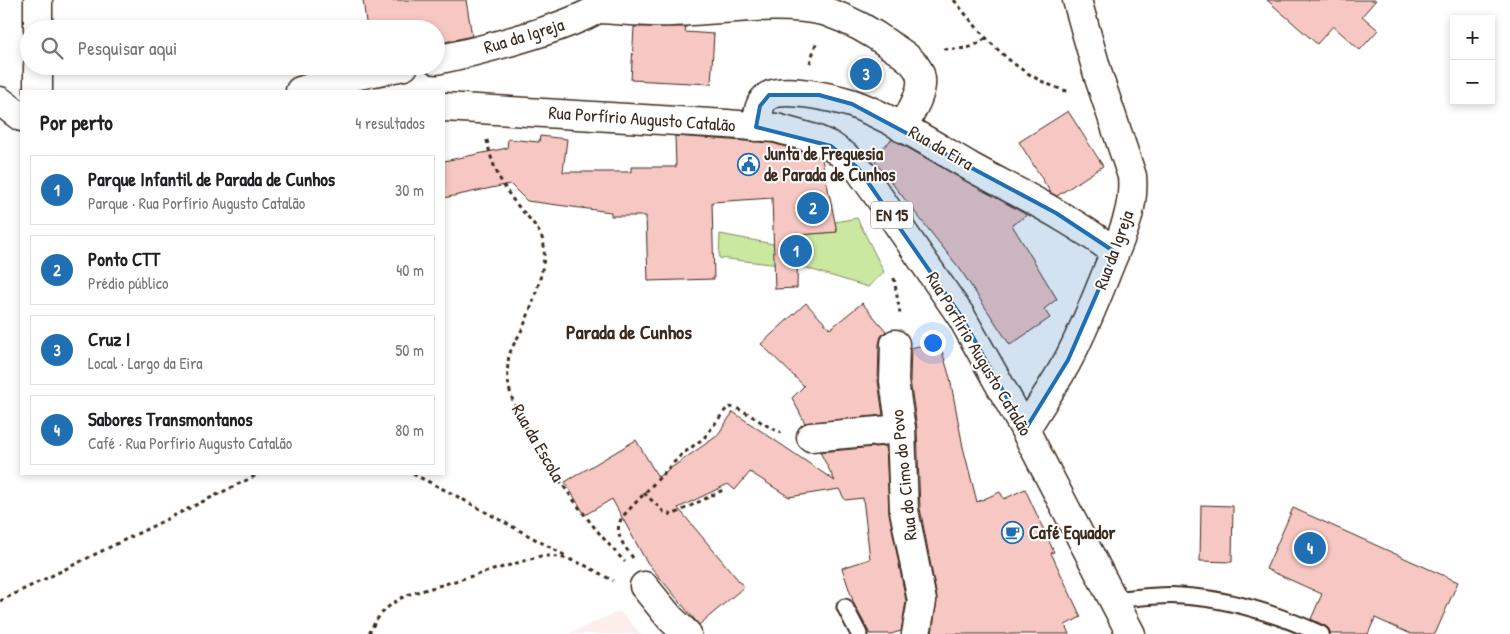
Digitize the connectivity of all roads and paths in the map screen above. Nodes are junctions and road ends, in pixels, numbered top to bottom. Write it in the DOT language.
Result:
graph roads {
  1 [pos="38,0"];
  2 [pos="954,0"];
  3 [pos="1078,0"];
  4 [pos="603,4"];
  5 [pos="826,11"];
  6 [pos="38,20"];
  7 [pos="986,38"];
  8 [pos="939,49"];
  9 [pos="445,58"];
  10 [pos="38,75"];
  11 [pos="359,75"];
  12 [pos="38,90"];
  13 [pos="303,90"];
  14 [pos="1103,90"];
  15 [pos="800,94"];
  16 [pos="0,101"];
  17 [pos="445,106"];
  18 [pos="485,109"];
  19 [pos="20,116"];
  20 [pos="756,127"];
  21 [pos="902,128"];
  22 [pos="1115,252"];
  23 [pos="895,344"];
  24 [pos="901,429"];
  25 [pos="1025,430"];
  26 [pos="785,432"];
  27 [pos="812,437"];
  28 [pos="257,475"];
  29 [pos="415,475"];
  30 [pos="723,490"];
  31 [pos="644,493"];
  32 [pos="571,559"];
  33 [pos="644,586"];
  34 [pos="1113,600"];
  35 [pos="0,601"];
  36 [pos="845,608"];
  37 [pos="370,634"];
  38 [pos="687,634"];
  39 [pos="859,634"];
  40 [pos="916,634"];
  41 [pos="1131,634"];
  42 [pos="1321,634"];
  1 -- 6 [label="street"];
  2 -- 7 [label="path"];
  3 -- 14 [label="street, Rua da Igreja"];
  4 -- 5 [label="street, Rua da Eira"];
  4 -- 9 [label="street, Rua da Igreja"];
  5 -- 15 [label="path"];
  5 -- 21 [label="street, Rua da Eira"];
  7 -- 8 [label="path"];
  7 -- 14 [label="path"];
  10 -- 12 [label="street"];
  11 -- 13 [label="street"];
  14 -- 22 [label="street, Rua da Igreja"];
  15 -- 20 [label="street"];
  15 -- 21 [label="street"];
  16 -- 19 [label="street"];
  17 -- 18 [label="street, Rua Porfírio Augusto Catalão / EN 15"];
  18 -- 20 [label="street, Rua Porfírio Augusto Catalão / EN 15"];
  18 -- 33 [label="path, Rua da Escola"];
  20 -- 25 [label="street, Rua Porfírio Augusto Catalão / EN 15"];
  21 -- 22 [label="street, Rua da Eira"];
  22 -- 25 [label="street, Rua da Igreja"];
  23 -- 24 [label="street, Rua do Cimo do Povo"];
  24 -- 27 [label="street"];
  24 -- 40 [label="street, Rua do Cimo do Povo"];
  25 -- 34 [label="street, Rua Porfírio Augusto Catalão / EN 15"];
  26 -- 31 [label="path"];
  28 -- 35 [label="path"];
  29 -- 32 [label="path"];
  30 -- 31 [label="path"];
  31 -- 33 [label="path"];
  32 -- 33 [label="path"];
  32 -- 37 [label="path"];
  33 -- 38 [label="street"];
  34 -- 41 [label="street, Rua Porfírio Augusto Catalão / EN 15"];
  34 -- 42 [label="lane"];
  36 -- 39 [label="lane"];
}
